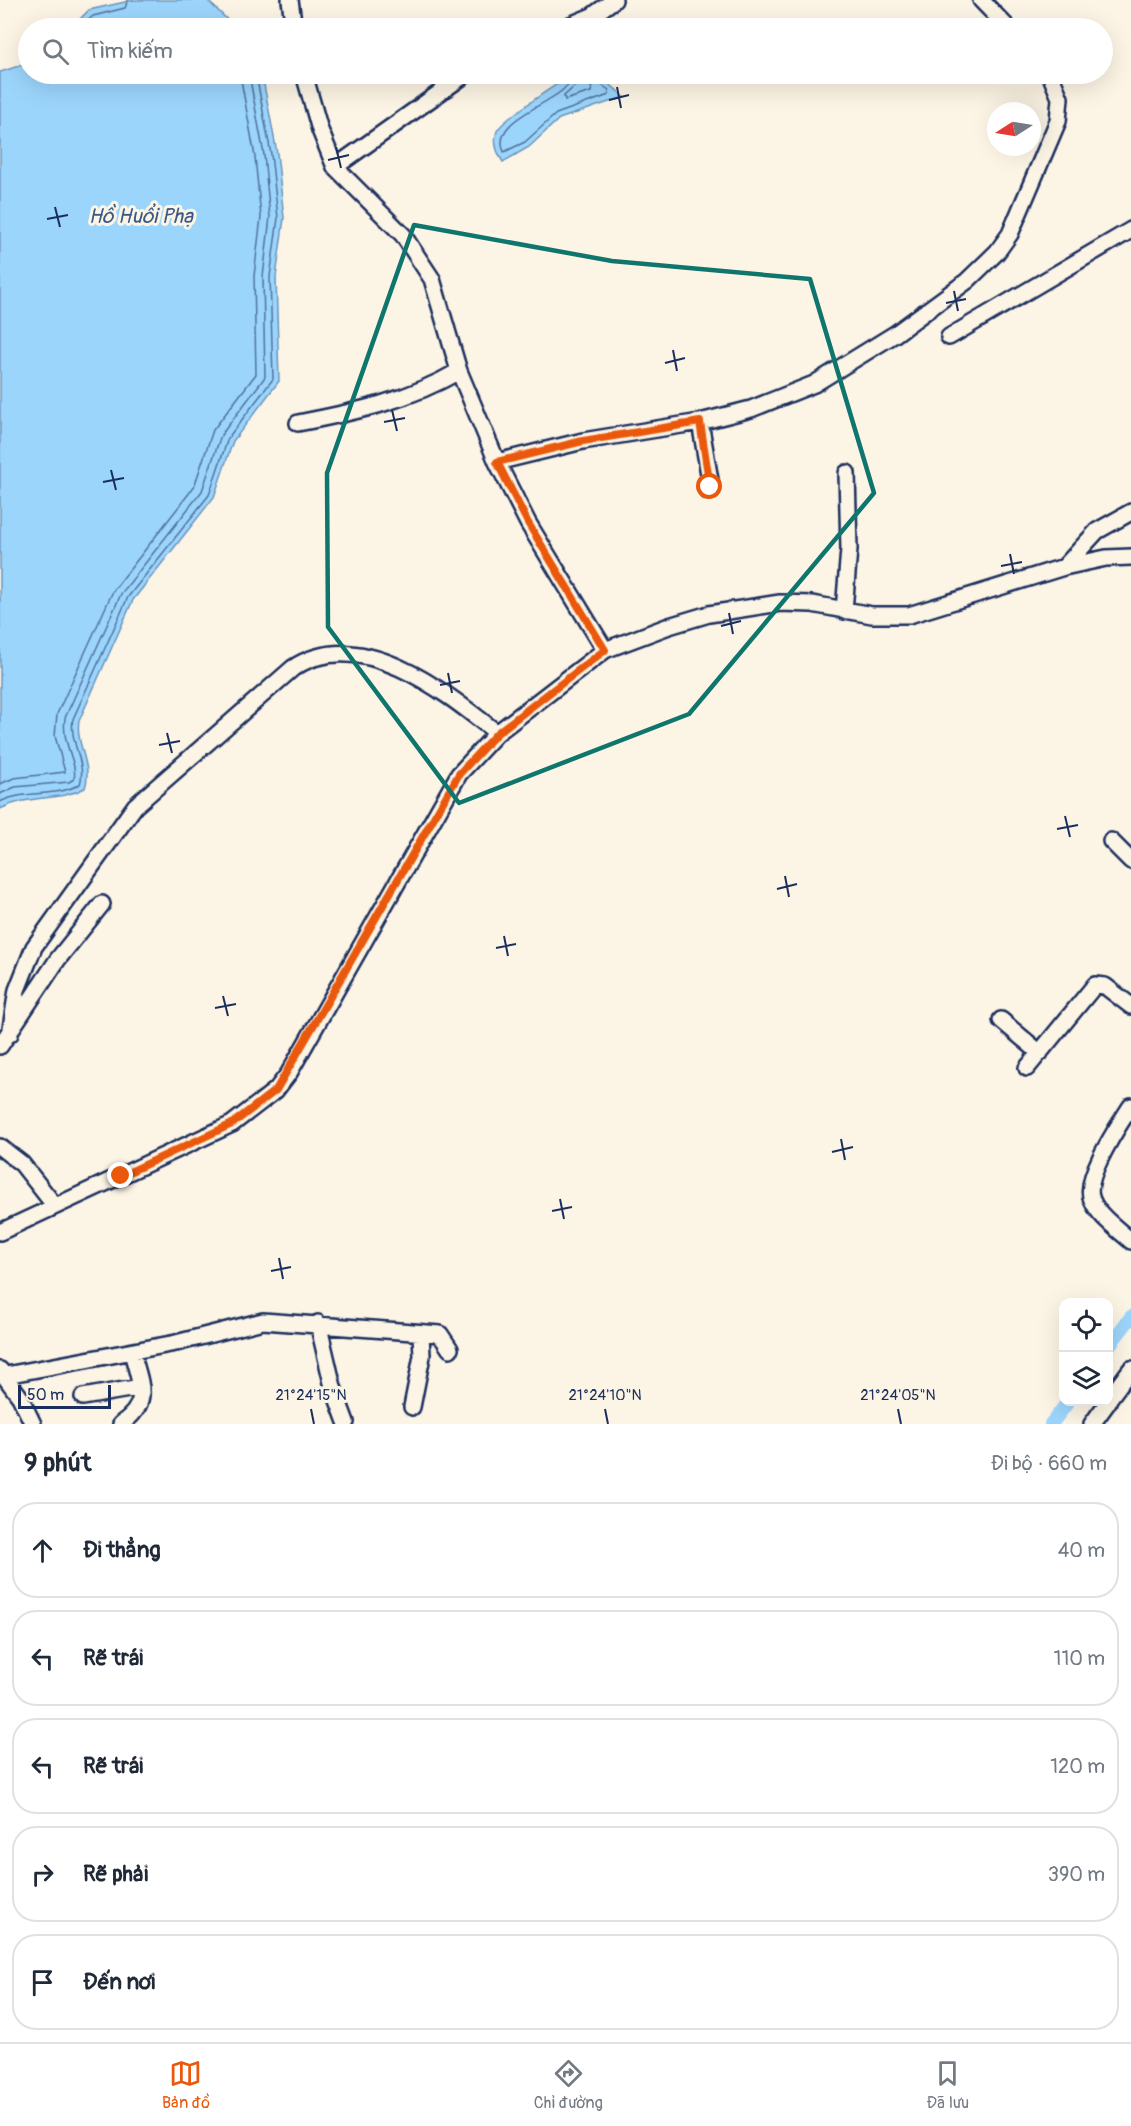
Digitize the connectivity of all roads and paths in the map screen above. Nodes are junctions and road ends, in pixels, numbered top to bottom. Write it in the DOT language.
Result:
graph roads {
  1 [pos="290,0"];
  2 [pos="614,0"];
  3 [pos="981,0"];
  4 [pos="293,18"];
  5 [pos="587,18"];
  6 [pos="998,18"];
  7 [pos="307,84"];
  8 [pos="452,84"];
  9 [pos="1054,84"];
  10 [pos="335,167"];
  11 [pos="1131,230"];
  12 [pos="949,337"];
  13 [pos="459,370"];
  14 [pos="700,422"];
  15 [pos="298,423"];
  16 [pos="497,462"];
  17 [pos="847,473"];
  18 [pos="708,491"];
  19 [pos="1131,512"];
  20 [pos="1131,557"];
  21 [pos="1064,567"];
  22 [pos="844,611"];
  23 [pos="605,650"];
  24 [pos="497,733"];
  25 [pos="1111,841"];
  26 [pos="1131,861"];
  27 [pos="102,904"];
  28 [pos="1131,1006"];
  29 [pos="1000,1020"];
  30 [pos="10,1034"];
  31 [pos="0,1046"];
  32 [pos="1040,1053"];
  33 [pos="1027,1068"];
  34 [pos="1131,1106"];
  35 [pos="0,1147"];
  36 [pos="56,1206"];
  37 [pos="0,1232"];
  38 [pos="1131,1241"];
  39 [pos="318,1323"];
  40 [pos="421,1334"];
  41 [pos="450,1349"];
  42 [pos="132,1352"];
  43 [pos="1131,1369"];
  44 [pos="3,1373"];
  45 [pos="141,1387"];
  46 [pos="1116,1394"];
  47 [pos="83,1398"];
  48 [pos="412,1407"];
  49 [pos="346,1422"];
  50 [pos="33,1424"];
  51 [pos="121,1424"];
  52 [pos="1092,1424"];
  1 -- 4 [label="street"];
  2 -- 5 [label="street"];
  3 -- 6 [label="street"];
  7 -- 10 [label="street"];
  8 -- 10 [label="street"];
  9 -- 14 [label="street"];
  10 -- 13 [label="street"];
  11 -- 12 [label="street"];
  13 -- 15 [label="street"];
  13 -- 16 [label="street"];
  14 -- 16 [label="street"];
  14 -- 18 [label="street"];
  16 -- 23 [label="street"];
  17 -- 22 [label="street"];
  19 -- 21 [label="street"];
  20 -- 21 [label="street"];
  21 -- 22 [label="street"];
  22 -- 23 [label="street"];
  23 -- 24 [label="street"];
  24 -- 30 [label="street"];
  24 -- 36 [label="street"];
  25 -- 26 [label="street"];
  27 -- 30 [label="street"];
  28 -- 32 [label="street"];
  29 -- 32 [label="street"];
  30 -- 31 [label="street"];
  32 -- 33 [label="street"];
  34 -- 38 [label="street"];
  35 -- 36 [label="street"];
  36 -- 37 [label="street"];
  39 -- 40 [label="street"];
  39 -- 42 [label="street"];
  39 -- 49 [label="street"];
  40 -- 41 [label="street"];
  40 -- 48 [label="street"];
  42 -- 44 [label="street"];
  42 -- 45 [label="street"];
  43 -- 46 [label="street"];
  44 -- 50 [label="street"];
  45 -- 47 [label="street"];
  45 -- 51 [label="street"];
  46 -- 52 [label="street"];
}
